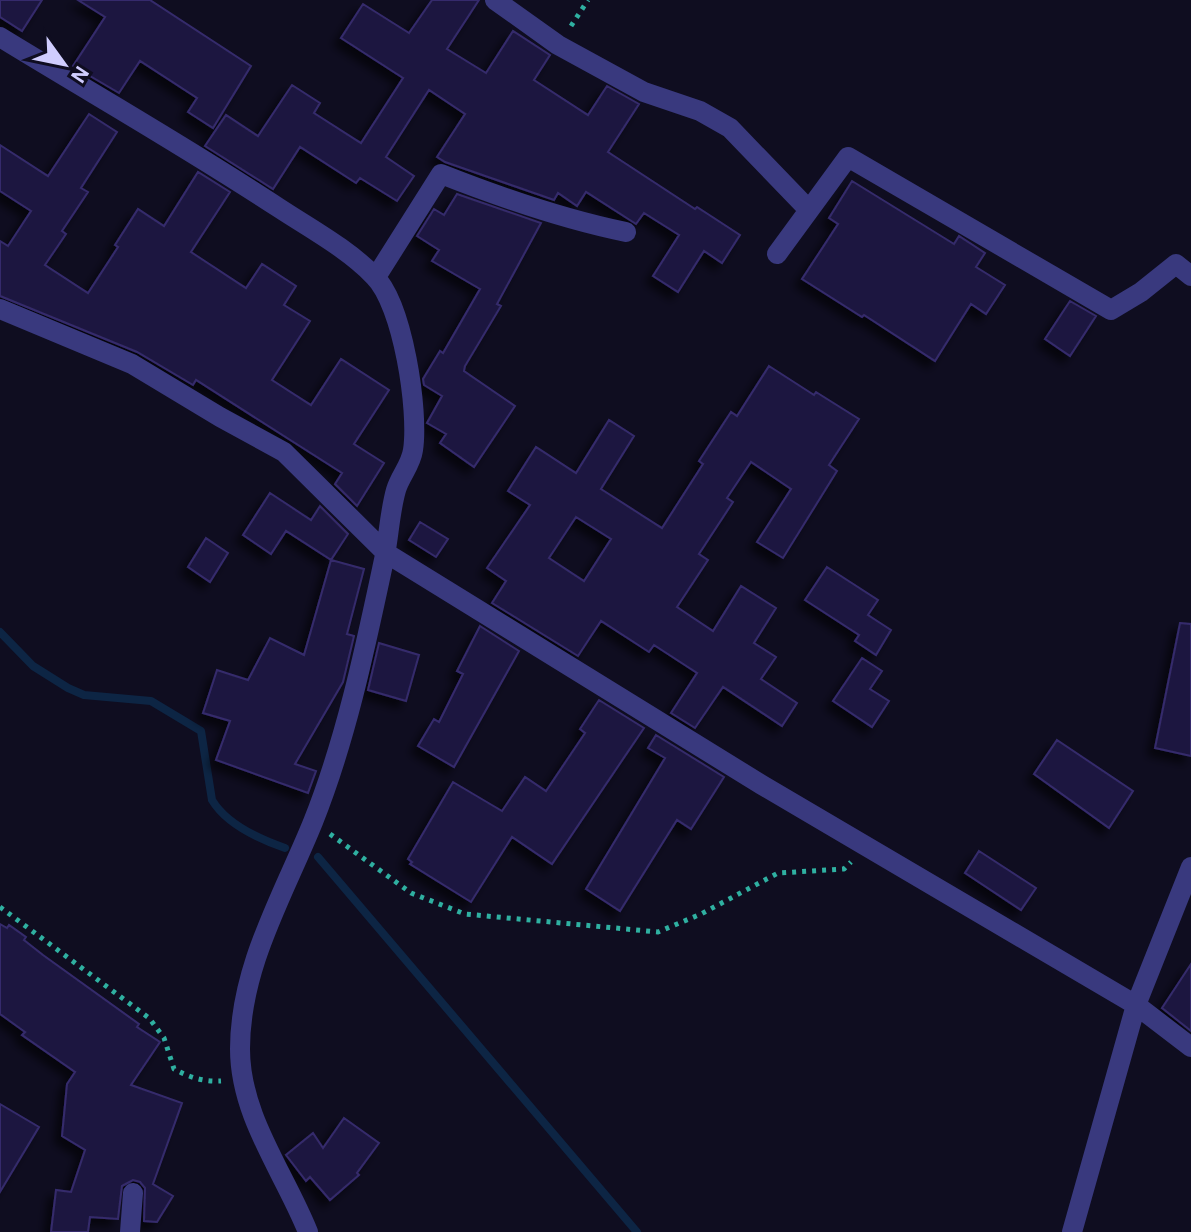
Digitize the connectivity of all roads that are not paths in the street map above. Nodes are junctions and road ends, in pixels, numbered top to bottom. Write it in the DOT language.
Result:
graph roads {
  1 [pos="495,0"];
  2 [pos="0,37"];
  3 [pos="809,210"];
  4 [pos="626,232"];
  5 [pos="777,254"];
  6 [pos="1191,276"];
  7 [pos="376,277"];
  8 [pos="0,309"];
  9 [pos="386,553"];
  10 [pos="1191,867"];
  11 [pos="1136,1005"];
  12 [pos="1191,1047"];
  13 [pos="133,1193"];
  14 [pos="301,1230"];
  15 [pos="130,1232"];
  16 [pos="1072,1232"];
  1 -- 3 [label="street"];
  2 -- 7 [label="street"];
  3 -- 5 [label="street"];
  3 -- 6 [label="street"];
  4 -- 7 [label="street"];
  7 -- 9 [label="street"];
  8 -- 9 [label="street"];
  9 -- 11 [label="street"];
  9 -- 14 [label="street"];
  10 -- 11 [label="street"];
  11 -- 12 [label="street"];
  11 -- 16 [label="street"];
  13 -- 15 [label="street"];
}
